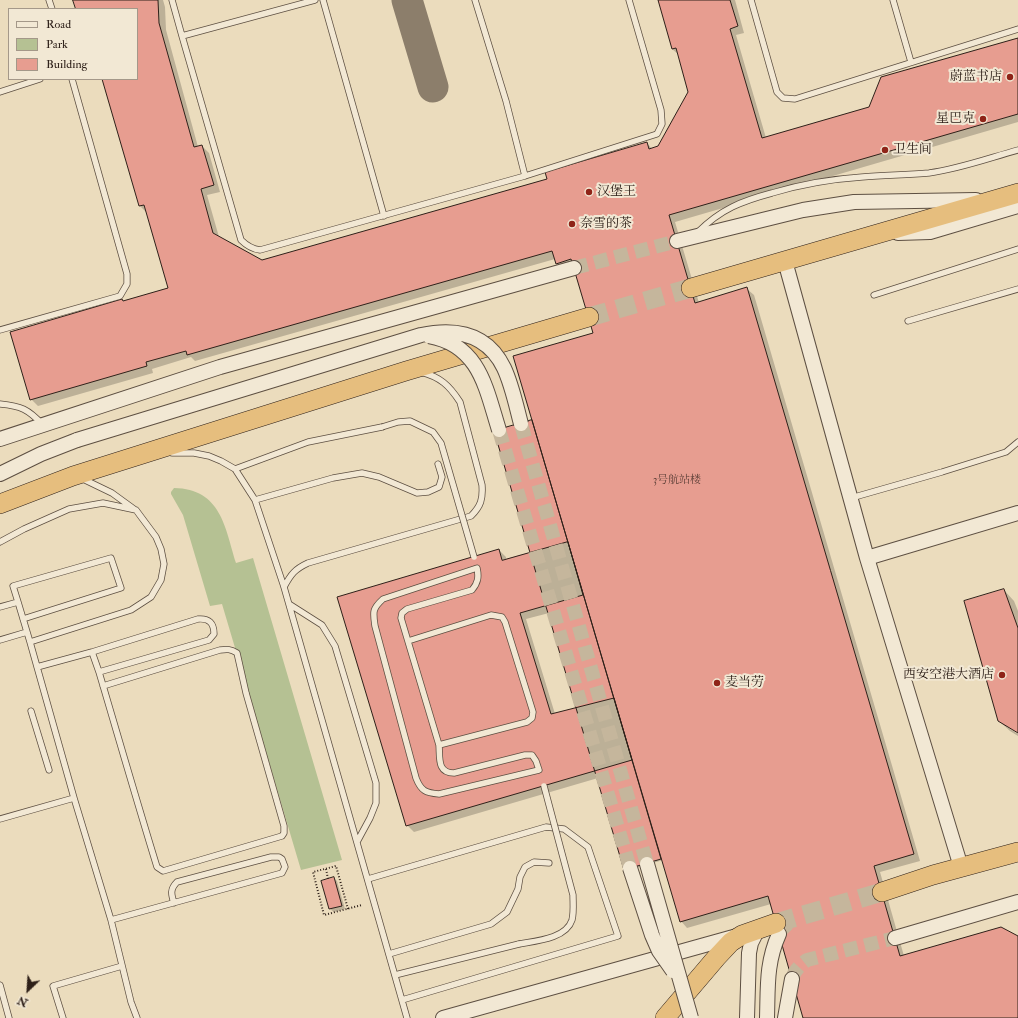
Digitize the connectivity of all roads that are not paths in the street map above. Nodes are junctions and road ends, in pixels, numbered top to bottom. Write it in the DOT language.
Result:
graph roads {
  1 [pos="172,0"];
  2 [pos="314,0"];
  3 [pos="323,0"];
  4 [pos="475,0"];
  5 [pos="629,0"];
  6 [pos="751,0"];
  7 [pos="892,0"];
  8 [pos="1018,29"];
  9 [pos="182,36"];
  10 [pos="911,62"];
  11 [pos="37,80"];
  12 [pos="72,80"];
  13 [pos="0,92"];
  14 [pos="1018,150"];
  15 [pos="525,176"];
  16 [pos="1018,193"];
  17 [pos="994,200"];
  18 [pos="1018,206"];
  19 [pos="384,216"];
  20 [pos="878,234"];
  21 [pos="695,236"];
  22 [pos="677,241"];
  23 [pos="1018,249"];
  24 [pos="785,261"];
  25 [pos="574,268"];
  26 [pos="691,288"];
  27 [pos="1018,289"];
  28 [pos="874,295"];
  29 [pos="589,317"];
  30 [pos="908,322"];
  31 [pos="0,330"];
  32 [pos="420,335"];
  33 [pos="406,372"];
  34 [pos="0,404"];
  35 [pos="521,424"];
  36 [pos="43,425"];
  37 [pos="499,430"];
  38 [pos="0,439"];
  39 [pos="1018,442"];
  40 [pos="140,455"];
  41 [pos="438,464"];
  42 [pos="234,469"];
  43 [pos="0,474"];
  44 [pos="73,476"];
  45 [pos="851,498"];
  46 [pos="255,500"];
  47 [pos="0,504"];
  48 [pos="136,510"];
  49 [pos="1018,513"];
  50 [pos="0,542"];
  51 [pos="474,557"];
  52 [pos="868,558"];
  53 [pos="284,587"];
  54 [pos="18,602"];
  55 [pos="289,604"];
  56 [pos="0,607"];
  57 [pos="23,619"];
  58 [pos="27,632"];
  59 [pos="0,640"];
  60 [pos="408,641"];
  61 [pos="30,642"];
  62 [pos="92,652"];
  63 [pos="37,667"];
  64 [pos="99,672"];
  65 [pos="103,686"];
  66 [pos="31,711"];
  67 [pos="438,745"];
  68 [pos="49,770"];
  69 [pos="544,786"];
  70 [pos="74,798"];
  71 [pos="0,819"];
  72 [pos="357,842"];
  73 [pos="1018,852"];
  74 [pos="549,863"];
  75 [pos="647,864"];
  76 [pos="961,867"];
  77 [pos="630,868"];
  78 [pos="368,879"];
  79 [pos="882,892"];
  80 [pos="1018,902"];
  81 [pos="174,903"];
  82 [pos="111,920"];
  83 [pos="764,930"];
  84 [pos="895,938"];
  85 [pos="389,954"];
  86 [pos="122,966"];
  87 [pos="395,975"];
  88 [pos="792,979"];
  89 [pos="681,983"];
  90 [pos="0,985"];
  91 [pos="402,1000"];
  92 [pos="9,1018"];
  93 [pos="63,1018"];
  94 [pos="137,1018"];
  95 [pos="407,1018"];
  96 [pos="443,1018"];
  97 [pos="665,1018"];
  98 [pos="691,1018"];
  99 [pos="748,1018"];
  100 [pos="767,1018"];
  101 [pos="785,1018"];
  1 -- 9 [label="lane"];
  2 -- 9 [label="lane"];
  3 -- 19 [label="lane"];
  4 -- 15 [label="lane"];
  5 -- 15 [label="lane"];
  6 -- 10 [label="lane"];
  7 -- 10 [label="lane"];
  8 -- 10 [label="lane"];
  9 -- 19 [label="lane"];
  11 -- 13 [label="lane"];
  12 -- 31 [label="lane"];
  14 -- 21 [label="lane"];
  15 -- 19 [label="lane"];
  16 -- 17 [label="highway"];
  17 -- 20 [label="highway"];
  17 -- 21 [label="street"];
  18 -- 20 [label="street"];
  20 -- 24 [label="highway"];
  21 -- 22 [label="street"];
  23 -- 28 [label="lane"];
  24 -- 26 [label="highway"];
  24 -- 45 [label="street"];
  25 -- 36 [label="street"];
  27 -- 30 [label="lane"];
  29 -- 33 [label="highway"];
  32 -- 35 [label="street, bridge"];
  32 -- 37 [label="street, bridge"];
  32 -- 43 [label="street, bridge"];
  33 -- 40 [label="highway"];
  33 -- 53 [label="lane"];
  34 -- 36 [label="lane"];
  36 -- 38 [label="street"];
  39 -- 45 [label="lane"];
  40 -- 42 [label="lane"];
  40 -- 44 [label="highway"];
  41 -- 46 [label="lane"];
  42 -- 46 [label="lane"];
  42 -- 51 [label="lane, bridge"];
  44 -- 47 [label="highway"];
  44 -- 48 [label="lane"];
  45 -- 52 [label="street"];
  46 -- 53 [label="lane"];
  48 -- 50 [label="lane"];
  48 -- 61 [label="lane"];
  49 -- 52 [label="street"];
  52 -- 76 [label="street"];
  53 -- 55 [label="lane"];
  54 -- 56 [label="lane"];
  54 -- 57 [label="lane"];
  54 -- 57 [label="lane"];
  55 -- 72 [label="lane"];
  55 -- 72 [label="lane"];
  57 -- 58 [label="lane"];
  58 -- 59 [label="lane"];
  58 -- 61 [label="lane"];
  60 -- 67 [label="lane"];
  60 -- 67 [label="lane"];
  60 -- 67 [label="lane"];
  61 -- 63 [label="lane"];
  62 -- 63 [label="lane"];
  62 -- 64 [label="lane"];
  62 -- 64 [label="lane"];
  63 -- 70 [label="lane"];
  64 -- 65 [label="lane"];
  65 -- 65 [label="lane"];
  66 -- 68 [label="lane"];
  69 -- 87 [label="lane, bridge"];
  70 -- 71 [label="lane"];
  70 -- 82 [label="lane"];
  72 -- 78 [label="lane"];
  73 -- 76 [label="highway"];
  74 -- 85 [label="lane"];
  75 -- 89 [label="street, bridge"];
  76 -- 79 [label="highway"];
  77 -- 89 [label="street, bridge"];
  78 -- 85 [label="lane"];
  78 -- 91 [label="lane"];
  80 -- 84 [label="street"];
  81 -- 81 [label="lane"];
  81 -- 82 [label="lane"];
  82 -- 86 [label="lane"];
  83 -- 96 [label="street"];
  83 -- 97 [label="highway"];
  83 -- 99 [label="street"];
  83 -- 100 [label="street"];
  85 -- 87 [label="lane"];
  86 -- 93 [label="lane"];
  86 -- 94 [label="lane"];
  87 -- 91 [label="lane"];
  88 -- 101 [label="street"];
  89 -- 98 [label="street, bridge"];
  90 -- 92 [label="lane"];
  91 -- 95 [label="lane"];
}
